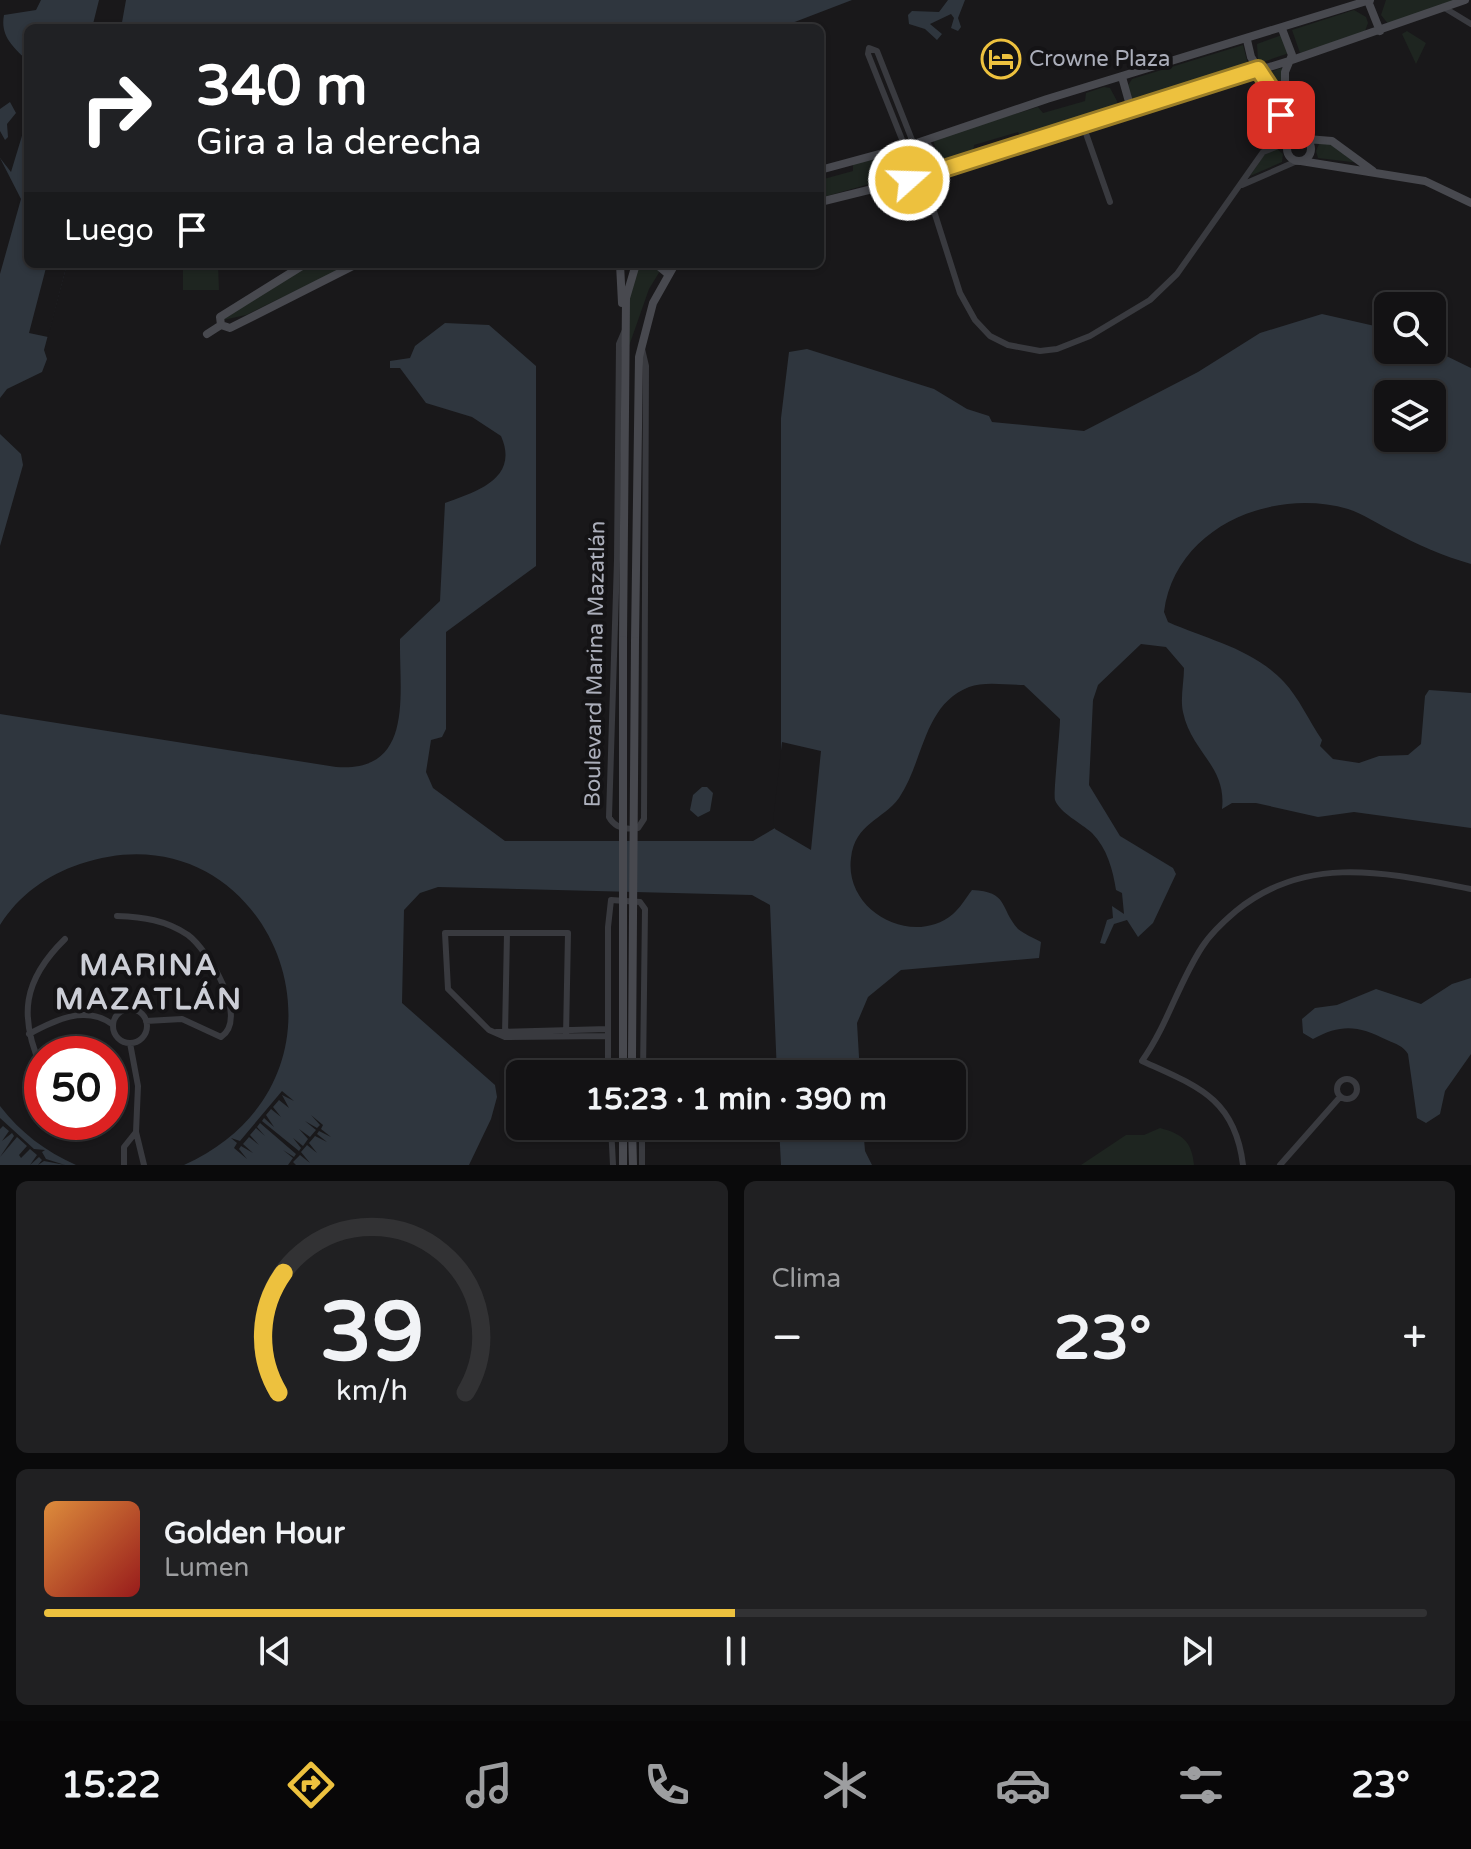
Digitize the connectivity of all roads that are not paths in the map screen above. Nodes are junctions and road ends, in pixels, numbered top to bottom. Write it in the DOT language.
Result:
graph roads {
  1 [pos="1369,0"];
  2 [pos="1465,0"];
  3 [pos="1443,7"];
  4 [pos="1471,24"];
  5 [pos="1282,29"];
  6 [pos="1380,31"];
  7 [pos="1247,40"];
  8 [pos="1292,60"];
  9 [pos="1258,69"];
  10 [pos="1122,77"];
  11 [pos="1131,109"];
  12 [pos="1083,125"];
  13 [pos="1303,138"];
  14 [pos="1289,141"];
  15 [pos="910,146"];
  16 [pos="1299,161"];
  17 [pos="824,169"];
  18 [pos="936,170"];
  19 [pos="1374,171"];
  20 [pos="909,180"];
  21 [pos="1242,185"];
  22 [pos="824,201"];
  23 [pos="1110,202"];
  24 [pos="1471,203"];
  25 [pos="933,208"];
  26 [pos="299,268"];
  27 [pos="349,268"];
  28 [pos="620,268"];
  29 [pos="635,268"];
  30 [pos="661,268"];
  31 [pos="672,268"];
  32 [pos="668,274"];
  33 [pos="626,314"];
  34 [pos="221,325"];
  35 [pos="207,334"];
  36 [pos="640,545"];
  37 [pos="620,547"];
  38 [pos="1471,889"];
  39 [pos="117,916"];
  40 [pos="507,933"];
  41 [pos="65,939"];
  42 [pos="146,1021"];
  43 [pos="112,1024"];
  44 [pos="608,1032"];
  45 [pos="566,1033"];
  46 [pos="29,1034"];
  47 [pos="505,1034"];
  48 [pos="130,1043"];
  49 [pos="627,1056"];
  50 [pos="608,1060"];
  51 [pos="626,1060"];
  52 [pos="628,1060"];
  53 [pos="643,1060"];
  54 [pos="1340,1097"];
  55 [pos="136,1132"];
  56 [pos="612,1140"];
  57 [pos="623,1140"];
  58 [pos="632,1140"];
  59 [pos="642,1140"];
  60 [pos="124,1165"];
  61 [pos="144,1165"];
  62 [pos="613,1165"];
  63 [pos="623,1165"];
  64 [pos="633,1165"];
  65 [pos="642,1165"];
  66 [pos="1243,1165"];
  67 [pos="1280,1165"];
  1 -- 5 [label="main road"];
  1 -- 6 [label="main road"];
  2 -- 3 [label="main road"];
  3 -- 4 [label="street"];
  3 -- 6 [label="main road"];
  5 -- 7 [label="main road"];
  5 -- 8 [label="main road"];
  6 -- 8 [label="main road"];
  7 -- 9 [label="main road"];
  7 -- 10 [label="main road"];
  8 -- 9 [label="main road"];
  8 -- 13 [label="main road"];
  9 -- 11 [label="main road"];
  9 -- 14 [label="main road"];
  10 -- 11 [label="main road"];
  10 -- 15 [label="main road"];
  11 -- 12 [label="main road"];
  12 -- 18 [label="main road"];
  12 -- 23 [label="street"];
  13 -- 14 [label="main road"];
  13 -- 16 [label="main road"];
  13 -- 19 [label="main road"];
  14 -- 16 [label="main road"];
  14 -- 21 [label="street"];
  15 -- 15 [label="street"];
  15 -- 17 [label="main road"];
  15 -- 18 [label="street"];
  15 -- 20 [label="street"];
  16 -- 19 [label="main road"];
  16 -- 21 [label="street"];
  18 -- 20 [label="main road"];
  18 -- 25 [label="street"];
  19 -- 24 [label="main road"];
  20 -- 22 [label="main road"];
  20 -- 25 [label="street"];
  21 -- 25 [label="street"];
  26 -- 34 [label="main road"];
  27 -- 34 [label="main road"];
  28 -- 33 [label="main road"];
  29 -- 33 [label="main road"];
  30 -- 32 [label="main road"];
  31 -- 32 [label="main road"];
  32 -- 36 [label="main road"];
  33 -- 37 [label="main road"];
  34 -- 35 [label="main road"];
  36 -- 37 [label="street, Boulevard Marina Mazatlán"];
  36 -- 49 [label="main road, bridge"];
  37 -- 49 [label="main road, bridge"];
  38 -- 66 [label="street"];
  39 -- 42 [label="street"];
  40 -- 45 [label="street"];
  40 -- 47 [label="street"];
  40 -- 47 [label="street"];
  41 -- 46 [label="street"];
  42 -- 43 [label="street"];
  42 -- 48 [label="street"];
  43 -- 46 [label="street"];
  43 -- 48 [label="street"];
  44 -- 45 [label="street"];
  44 -- 50 [label="street"];
  44 -- 53 [label="street"];
  45 -- 47 [label="street"];
  48 -- 55 [label="street"];
  49 -- 51 [label="main road"];
  49 -- 52 [label="main road"];
  54 -- 67 [label="street"];
  55 -- 60 [label="street"];
  55 -- 61 [label="street"];
  56 -- 62 [label="street"];
  57 -- 63 [label="main road"];
  58 -- 64 [label="main road"];
  59 -- 65 [label="street"];
}
